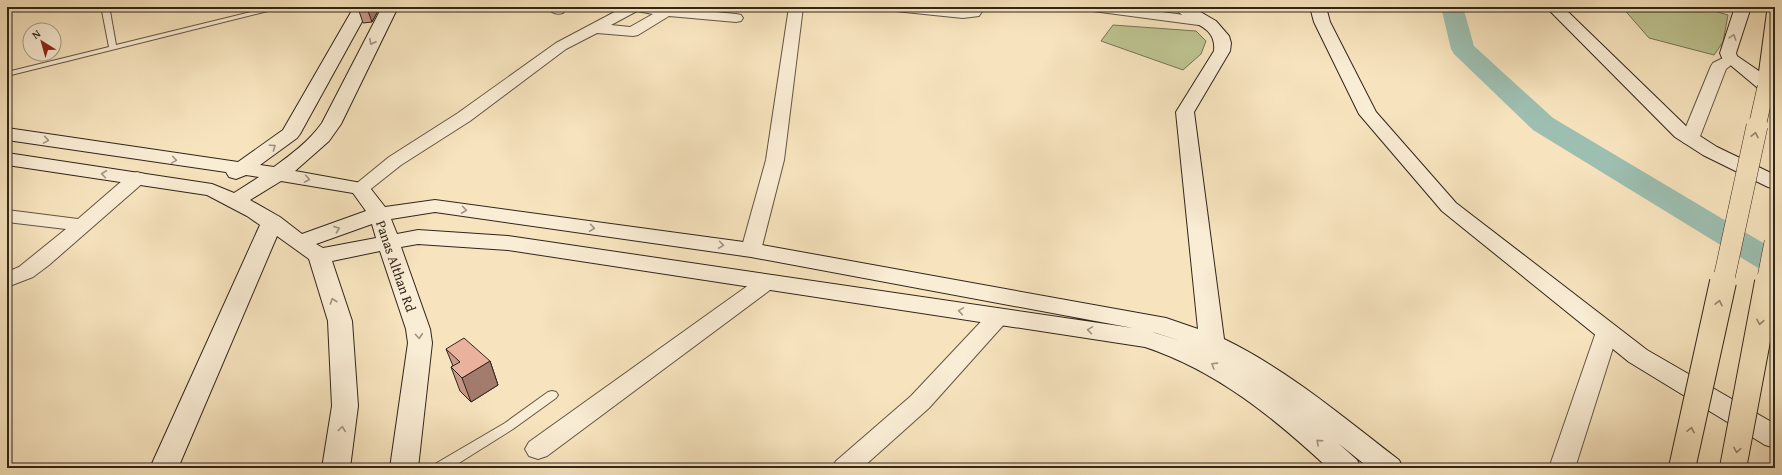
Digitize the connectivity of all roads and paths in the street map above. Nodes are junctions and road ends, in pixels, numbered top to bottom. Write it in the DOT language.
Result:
graph roads {
  1 [pos="108,7"];
  2 [pos="280,7"];
  3 [pos="362,7"];
  4 [pos="390,7"];
  5 [pos="636,7"];
  6 [pos="796,7"];
  7 [pos="895,7"];
  8 [pos="978,7"];
  9 [pos="1093,7"];
  10 [pos="1182,7"];
  11 [pos="1554,7"];
  12 [pos="1743,7"];
  13 [pos="666,12"];
  14 [pos="1775,12"];
  15 [pos="736,18"];
  16 [pos="1206,22"];
  17 [pos="1323,23"];
  18 [pos="594,28"];
  19 [pos="113,48"];
  20 [pos="1731,59"];
  21 [pos="7,74"];
  22 [pos="1770,82"];
  23 [pos="7,134"];
  24 [pos="1690,139"];
  25 [pos="7,159"];
  26 [pos="241,170"];
  27 [pos="278,174"];
  28 [pos="137,178"];
  29 [pos="1775,182"];
  30 [pos="360,188"];
  31 [pos="212,190"];
  32 [pos="236,200"];
  33 [pos="379,214"];
  34 [pos="7,216"];
  35 [pos="272,222"];
  36 [pos="82,225"];
  37 [pos="388,242"];
  38 [pos="1775,242"];
  39 [pos="310,249"];
  40 [pos="751,250"];
  41 [pos="7,280"];
  42 [pos="767,282"];
  43 [pos="999,316"];
  44 [pos="1607,332"];
  45 [pos="1212,344"];
  46 [pos="552,395"];
  47 [pos="1775,437"];
  48 [pos="538,450"];
  49 [pos="164,468"];
  50 [pos="336,468"];
  51 [pos="404,468"];
  52 [pos="440,468"];
  53 [pos="845,468"];
  54 [pos="1347,468"];
  55 [pos="1389,468"];
  56 [pos="1562,468"];
  57 [pos="1682,468"];
  58 [pos="1733,468"];
  1 -- 19 [label="lane"];
  2 -- 19 [label="lane"];
  26 -- 3 [label="street, one-way"];
  4 -- 27 [label="street, one-way"];
  5 -- 13 [label="street"];
  5 -- 18 [label="street"];
  6 -- 40 [label="street"];
  7 -- 8 [label="street"];
  9 -- 16 [label="street"];
  10 -- 16 [label="street"];
  11 -- 24 [label="street"];
  20 -- 12 [label="street, one-way"];
  13 -- 15 [label="street"];
  13 -- 18 [label="street"];
  14 -- 22 [label="main road"];
  16 -- 45 [label="street"];
  17 -- 44 [label="street"];
  18 -- 30 [label="street"];
  19 -- 21 [label="lane"];
  20 -- 22 [label="street"];
  20 -- 24 [label="street"];
  57 -- 22 [label="main road, one-way, bridge"];
  23 -- 26 [label="street, one-way"];
  24 -- 29 [label="street"];
  28 -- 25 [label="street, one-way"];
  26 -- 27 [label="street"];
  26 -- 31 [label="street"];
  27 -- 30 [label="street, one-way"];
  27 -- 32 [label="street"];
  28 -- 31 [label="street"];
  28 -- 36 [label="street"];
  30 -- 33 [label="street, Panas Althan Rd"];
  31 -- 32 [label="street"];
  32 -- 35 [label="street"];
  33 -- 37 [label="street, Panas Althan Rd"];
  39 -- 33 [label="street, one-way"];
  33 -- 40 [label="street, one-way"];
  34 -- 36 [label="street"];
  35 -- 39 [label="street"];
  35 -- 49 [label="street"];
  36 -- 41 [label="street"];
  37 -- 39 [label="street"];
  37 -- 42 [label="street"];
  37 -- 51 [label="street, Panas Althan Rd, one-way"];
  38 -- 58 [label="main road, one-way, bridge"];
  50 -- 39 [label="street, one-way"];
  40 -- 45 [label="street"];
  43 -- 42 [label="street, one-way"];
  42 -- 48 [label="street"];
  43 -- 53 [label="street"];
  54 -- 43 [label="street, one-way"];
  44 -- 47 [label="street"];
  44 -- 56 [label="street"];
  45 -- 55 [label="street"];
  46 -- 52 [label="lane"];
}
